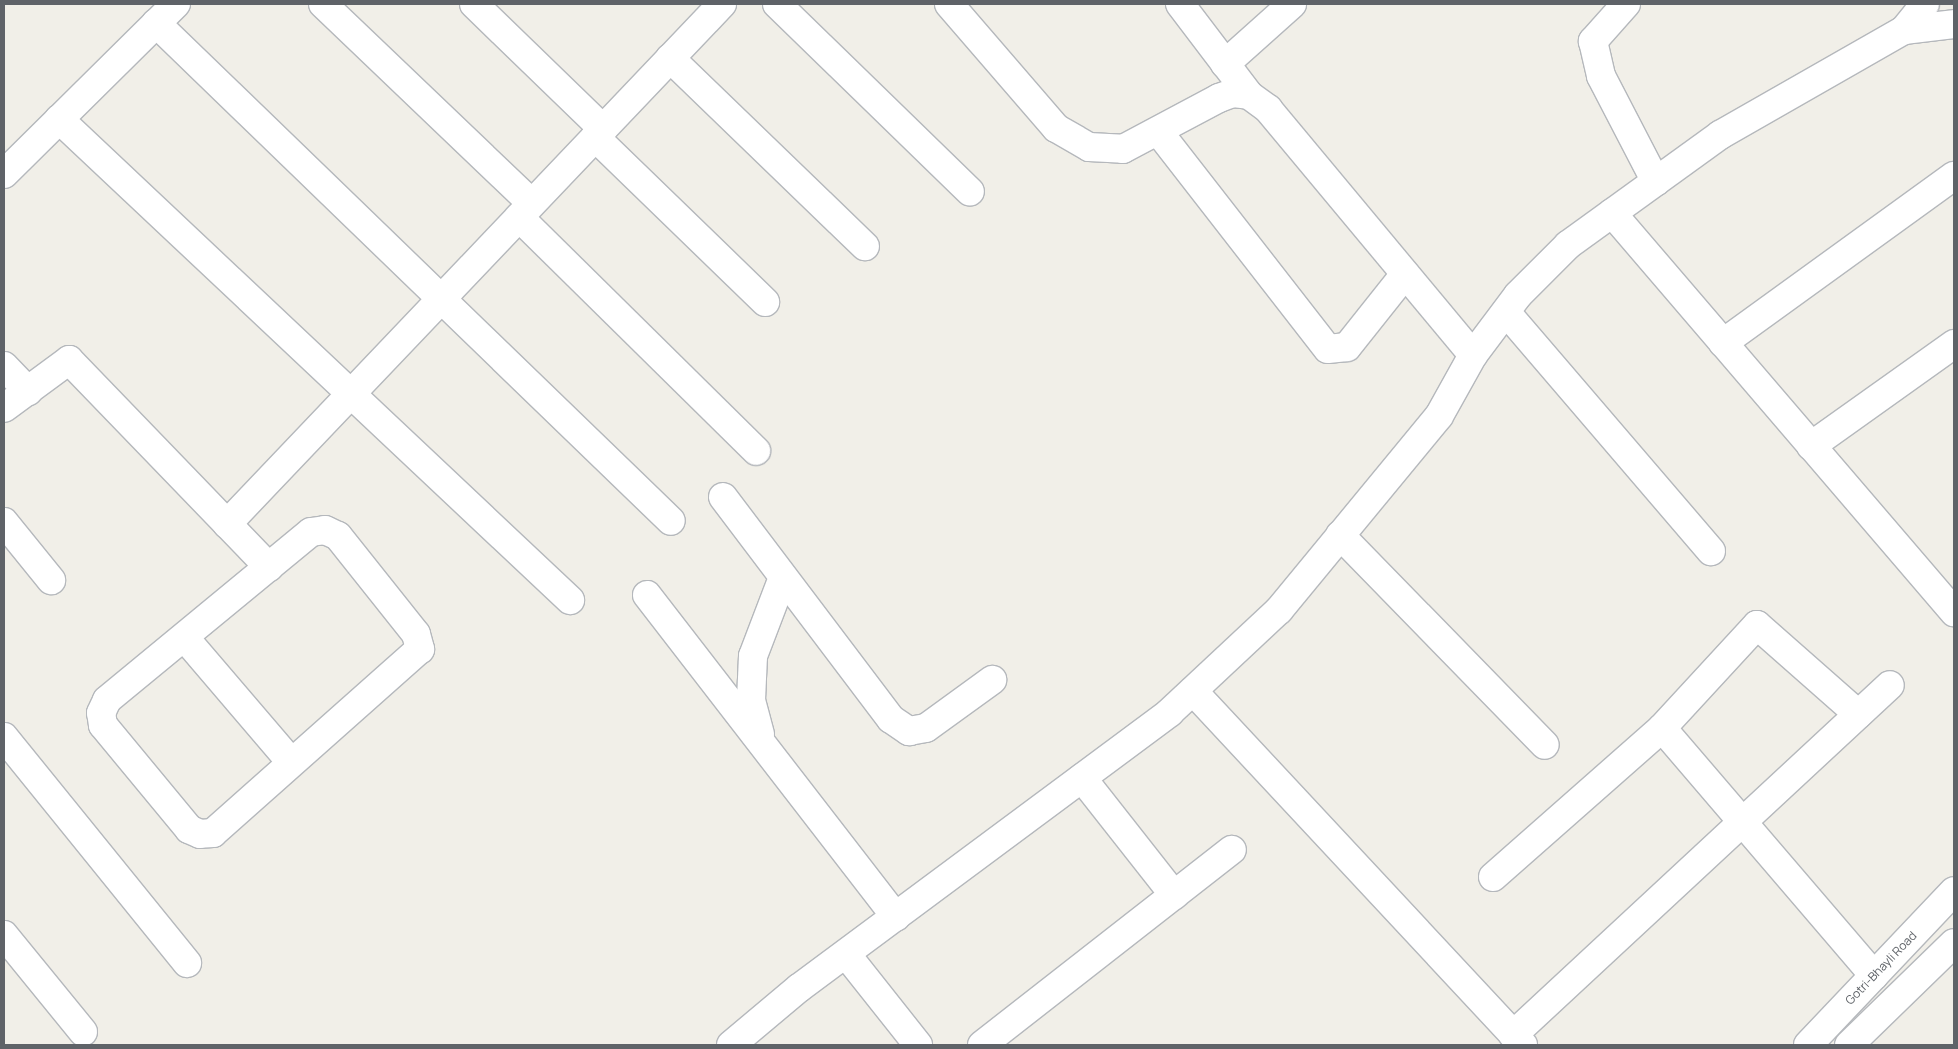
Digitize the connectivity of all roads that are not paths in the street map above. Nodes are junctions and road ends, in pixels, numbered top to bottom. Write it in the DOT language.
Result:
graph roads {
  1 [pos="176,4"];
  2 [pos="323,4"];
  3 [pos="474,4"];
  4 [pos="722,4"];
  5 [pos="776,4"];
  6 [pos="951,4"];
  7 [pos="1180,4"];
  8 [pos="1292,4"];
  9 [pos="1626,4"];
  10 [pos="1924,4"];
  11 [pos="156,23"];
  12 [pos="1954,24"];
  13 [pos="1904,30"];
  14 [pos="670,58"];
  15 [pos="1225,64"];
  16 [pos="1249,95"];
  17 [pos="59,119"];
  18 [pos="1158,131"];
  19 [pos="599,133"];
  20 [pos="4,174"];
  21 [pos="1954,176"];
  22 [pos="1656,182"];
  23 [pos="970,192"];
  24 [pos="525,210"];
  25 [pos="1612,214"];
  26 [pos="865,246"];
  27 [pos="1405,274"];
  28 [pos="441,298"];
  29 [pos="765,302"];
  30 [pos="1506,312"];
  31 [pos="1724,343"];
  32 [pos="1954,344"];
  33 [pos="1473,355"];
  34 [pos="4,366"];
  35 [pos="28,391"];
  36 [pos="352,393"];
  37 [pos="4,408"];
  38 [pos="1811,446"];
  39 [pos="756,451"];
  40 [pos="723,497"];
  41 [pos="671,521"];
  42 [pos="4,522"];
  43 [pos="227,524"];
  44 [pos="1340,535"];
  45 [pos="1711,551"];
  46 [pos="269,567"];
  47 [pos="51,580"];
  48 [pos="782,580"];
  49 [pos="647,595"];
  50 [pos="570,600"];
  51 [pos="1954,612"];
  52 [pos="185,638"];
  53 [pos="992,680"];
  54 [pos="1890,685"];
  55 [pos="1193,691"];
  56 [pos="1858,714"];
  57 [pos="1662,728"];
  58 [pos="4,738"];
  59 [pos="763,745"];
  60 [pos="1546,745"];
  61 [pos="291,762"];
  62 [pos="1082,778"];
  63 [pos="1742,822"];
  64 [pos="1232,850"];
  65 [pos="1493,877"];
  66 [pos="1954,891"];
  67 [pos="1174,895"];
  68 [pos="896,917"];
  69 [pos="4,935"];
  70 [pos="1954,943"];
  71 [pos="846,954"];
  72 [pos="187,963"];
  73 [pos="1874,975"];
  74 [pos="83,1032"];
  75 [pos="1518,1040"];
  76 [pos="731,1045"];
  77 [pos="918,1045"];
  78 [pos="982,1045"];
  79 [pos="1808,1045"];
  80 [pos="1849,1045"];
  1 -- 11 [label="street"];
  2 -- 24 [label="street"];
  3 -- 19 [label="street"];
  4 -- 14 [label="street"];
  5 -- 23 [label="street"];
  6 -- 18 [label="street"];
  7 -- 15 [label="street"];
  8 -- 15 [label="street"];
  9 -- 22 [label="street"];
  10 -- 13 [label="street"];
  11 -- 17 [label="street"];
  11 -- 28 [label="street"];
  12 -- 13 [label="street"];
  13 -- 22 [label="street"];
  14 -- 19 [label="street"];
  14 -- 26 [label="street"];
  15 -- 16 [label="street"];
  16 -- 18 [label="street"];
  16 -- 27 [label="street"];
  17 -- 20 [label="street"];
  17 -- 36 [label="street"];
  18 -- 27 [label="street"];
  19 -- 24 [label="street"];
  19 -- 29 [label="street"];
  21 -- 31 [label="street"];
  22 -- 25 [label="street"];
  24 -- 28 [label="street"];
  24 -- 39 [label="street"];
  25 -- 30 [label="street"];
  25 -- 31 [label="street"];
  27 -- 33 [label="street"];
  28 -- 36 [label="street"];
  28 -- 41 [label="street"];
  30 -- 33 [label="street"];
  30 -- 45 [label="street"];
  31 -- 38 [label="street"];
  32 -- 38 [label="street"];
  33 -- 44 [label="street"];
  34 -- 35 [label="street"];
  35 -- 37 [label="street"];
  35 -- 43 [label="street"];
  36 -- 43 [label="street"];
  36 -- 50 [label="street"];
  38 -- 51 [label="street"];
  40 -- 48 [label="street"];
  42 -- 47 [label="street"];
  43 -- 46 [label="street"];
  44 -- 55 [label="street"];
  44 -- 60 [label="street"];
  46 -- 52 [label="street"];
  46 -- 61 [label="street"];
  48 -- 53 [label="street"];
  48 -- 59 [label="street"];
  49 -- 59 [label="street"];
  52 -- 61 [label="street"];
  52 -- 61 [label="street"];
  54 -- 56 [label="street"];
  55 -- 62 [label="street"];
  55 -- 75 [label="street"];
  56 -- 57 [label="street"];
  56 -- 63 [label="street"];
  57 -- 63 [label="street"];
  57 -- 65 [label="street"];
  58 -- 72 [label="street"];
  59 -- 68 [label="street"];
  62 -- 67 [label="street"];
  62 -- 68 [label="street"];
  63 -- 73 [label="street"];
  63 -- 75 [label="street"];
  64 -- 67 [label="street"];
  66 -- 73 [label="street, Gotri-Bhayli Road"];
  67 -- 78 [label="street"];
  68 -- 71 [label="street"];
  69 -- 74 [label="street"];
  70 -- 80 [label="street"];
  71 -- 76 [label="street"];
  71 -- 77 [label="street"];
  73 -- 79 [label="street, Gotri-Bhayli Road"];
}
